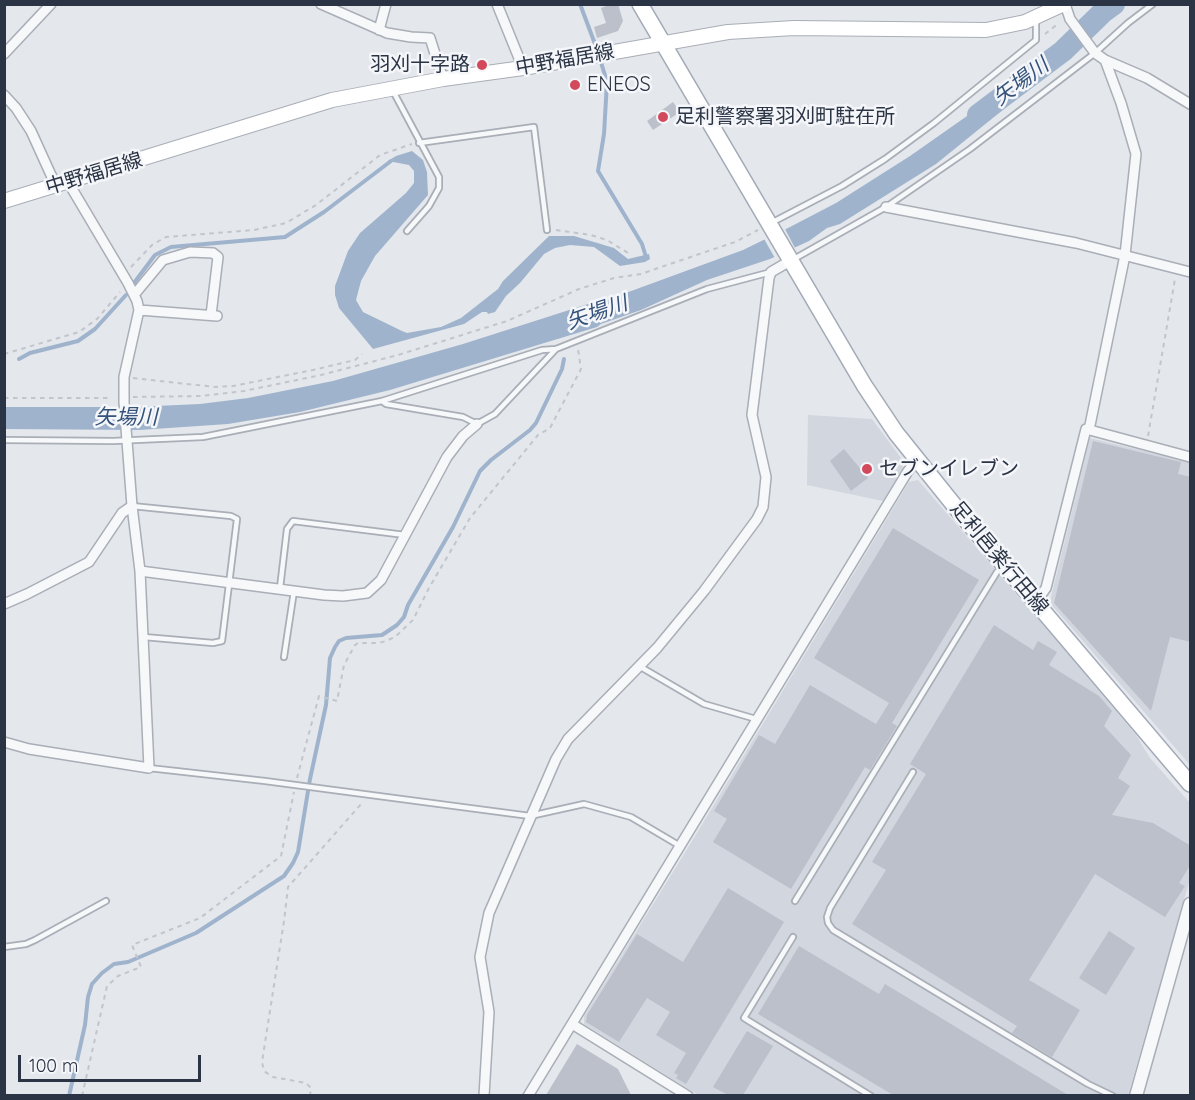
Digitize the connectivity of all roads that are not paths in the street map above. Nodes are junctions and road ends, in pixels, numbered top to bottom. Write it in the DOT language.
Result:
graph roads {
  1 [pos="51,4"];
  2 [pos="321,4"];
  3 [pos="386,4"];
  4 [pos="497,4"];
  5 [pos="640,4"];
  6 [pos="1065,4"];
  7 [pos="1153,4"];
  8 [pos="1036,19"];
  9 [pos="379,30"];
  10 [pos="662,42"];
  11 [pos="1093,50"];
  12 [pos="4,54"];
  13 [pos="1105,60"];
  14 [pos="523,68"];
  15 [pos="443,79"];
  16 [pos="392,88"];
  17 [pos="4,95"];
  18 [pos="1191,104"];
  19 [pos="419,143"];
  20 [pos="62,184"];
  21 [pos="4,201"];
  22 [pos="886,207"];
  23 [pos="767,226"];
  24 [pos="547,230"];
  25 [pos="407,231"];
  26 [pos="1125,255"];
  27 [pos="789,259"];
  28 [pos="771,272"];
  29 [pos="1191,272"];
  30 [pos="134,295"];
  31 [pos="139,310"];
  32 [pos="556,349"];
  33 [pos="382,400"];
  34 [pos="477,424"];
  35 [pos="1089,430"];
  36 [pos="126,439"];
  37 [pos="4,440"];
  38 [pos="1191,457"];
  39 [pos="917,460"];
  40 [pos="132,506"];
  41 [pos="407,535"];
  42 [pos="1005,565"];
  43 [pos="140,571"];
  44 [pos="230,581"];
  45 [pos="280,588"];
  46 [pos="294,590"];
  47 [pos="1036,603"];
  48 [pos="4,604"];
  49 [pos="144,637"];
  50 [pos="284,657"];
  51 [pos="639,666"];
  52 [pos="756,719"];
  53 [pos="4,742"];
  54 [pos="149,768"];
  55 [pos="913,772"];
  56 [pos="1191,784"];
  57 [pos="530,816"];
  58 [pos="680,846"];
  59 [pos="106,901"];
  60 [pos="795,901"];
  61 [pos="1191,904"];
  62 [pos="793,937"];
  63 [pos="4,947"];
  64 [pos="572,1024"];
  65 [pos="1140,1094"];
  66 [pos="484,1095"];
  67 [pos="528,1095"];
  68 [pos="688,1095"];
  69 [pos="872,1095"];
  70 [pos="1113,1095"];
  1 -- 12 [label="street"];
  2 -- 9 [label="street"];
  3 -- 9 [label="street"];
  4 -- 14 [label="street"];
  5 -- 10 [label="main road"];
  6 -- 8 [label="main road, 中野福居線"];
  6 -- 11 [label="street"];
  7 -- 11 [label="lane"];
  8 -- 10 [label="main road, 中野福居線"];
  8 -- 23 [label="lane"];
  9 -- 15 [label="street"];
  10 -- 14 [label="main road, 中野福居線"];
  10 -- 23 [label="main road"];
  11 -- 13 [label="street"];
  11 -- 22 [label="lane"];
  13 -- 18 [label="street"];
  13 -- 26 [label="street"];
  14 -- 15 [label="main road, 中野福居線"];
  15 -- 16 [label="main road, 中野福居線"];
  16 -- 19 [label="lane"];
  16 -- 20 [label="main road, 中野福居線"];
  17 -- 20 [label="street"];
  19 -- 24 [label="lane"];
  19 -- 25 [label="lane"];
  20 -- 21 [label="main road, 中野福居線"];
  20 -- 30 [label="street"];
  22 -- 26 [label="street"];
  22 -- 27 [label="lane"];
  23 -- 27 [label="main road, 足利邑楽行田線"];
  26 -- 29 [label="street"];
  26 -- 35 [label="street"];
  27 -- 28 [label="street"];
  27 -- 39 [label="main road, 足利邑楽行田線"];
  28 -- 32 [label="lane"];
  28 -- 51 [label="street"];
  30 -- 31 [label="street"];
  30 -- 31 [label="street"];
  31 -- 36 [label="street"];
  32 -- 33 [label="lane"];
  32 -- 34 [label="lane"];
  33 -- 34 [label="lane"];
  33 -- 36 [label="lane"];
  34 -- 41 [label="street"];
  35 -- 38 [label="street"];
  35 -- 47 [label="street"];
  36 -- 37 [label="lane"];
  36 -- 40 [label="street"];
  39 -- 42 [label="main road, 足利邑楽行田線"];
  39 -- 52 [label="street"];
  40 -- 43 [label="street"];
  40 -- 44 [label="lane"];
  40 -- 48 [label="street"];
  41 -- 45 [label="lane"];
  41 -- 46 [label="street"];
  42 -- 47 [label="main road, 足利邑楽行田線"];
  42 -- 60 [label="lane"];
  43 -- 44 [label="street"];
  43 -- 49 [label="street"];
  44 -- 45 [label="street"];
  44 -- 49 [label="lane"];
  45 -- 46 [label="street"];
  46 -- 50 [label="lane"];
  47 -- 56 [label="main road, 足利邑楽行田線"];
  49 -- 54 [label="street"];
  51 -- 52 [label="lane"];
  51 -- 57 [label="street"];
  52 -- 58 [label="street"];
  53 -- 54 [label="street"];
  54 -- 57 [label="lane"];
  55 -- 70 [label="lane"];
  57 -- 58 [label="lane"];
  57 -- 66 [label="street"];
  58 -- 64 [label="street"];
  59 -- 63 [label="lane"];
  61 -- 65 [label="street"];
  62 -- 69 [label="lane"];
  64 -- 67 [label="street"];
  64 -- 68 [label="street"];
}
